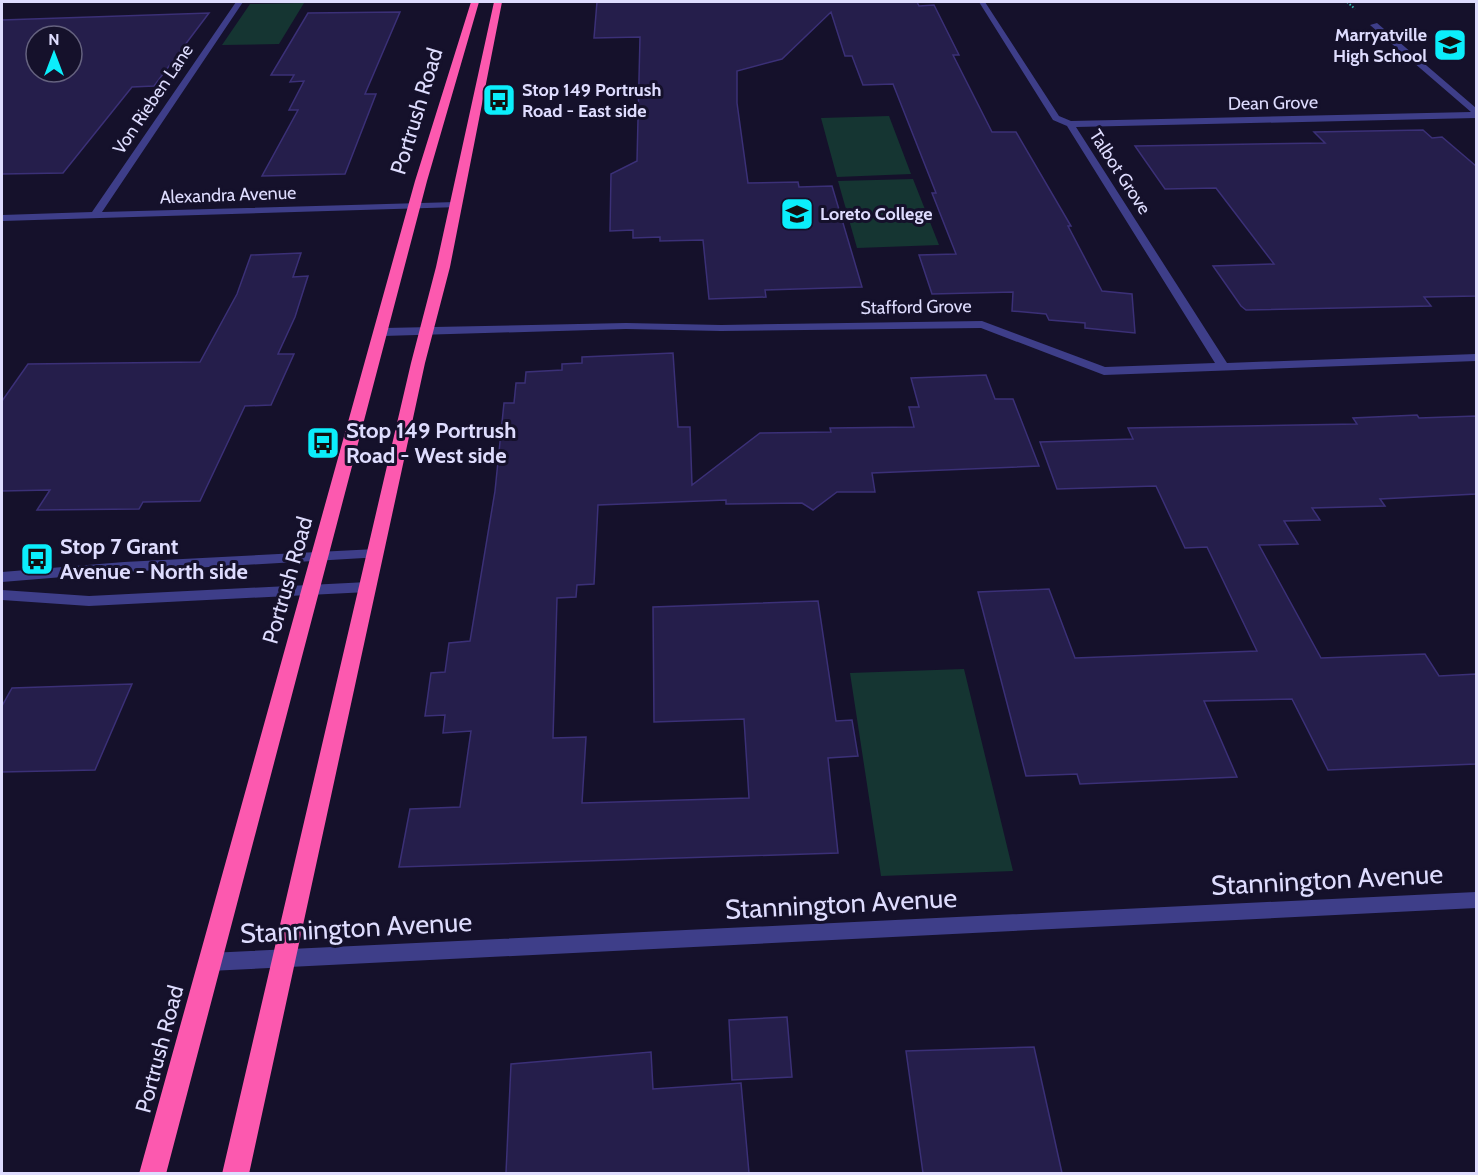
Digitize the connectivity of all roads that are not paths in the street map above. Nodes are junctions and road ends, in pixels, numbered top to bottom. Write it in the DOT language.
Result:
graph roads {
  1 [pos="239,2"];
  2 [pos="475,2"];
  3 [pos="498,2"];
  4 [pos="982,2"];
  5 [pos="1374,25"];
  6 [pos="1476,113"];
  7 [pos="1070,124"];
  8 [pos="456,205"];
  9 [pos="414,206"];
  10 [pos="95,215"];
  11 [pos="2,218"];
  12 [pos="427,331"];
  13 [pos="383,332"];
  14 [pos="1476,358"];
  15 [pos="1224,368"];
  16 [pos="376,554"];
  17 [pos="320,558"];
  18 [pos="2,577"];
  19 [pos="368,588"];
  20 [pos="311,591"];
  21 [pos="2,595"];
  22 [pos="1476,900"];
  23 [pos="284,958"];
  24 [pos="209,962"];
  25 [pos="152,1173"];
  26 [pos="235,1173"];
  1 -- 10 [label="street, Von Rieben Lane"];
  2 -- 9 [label="highway, Portrush Road"];
  3 -- 8 [label="highway"];
  4 -- 7 [label="street, Talbot Grove"];
  5 -- 6 [label="street, Dean Grove"];
  6 -- 7 [label="street, Dean Grove"];
  7 -- 15 [label="street, Talbot Grove"];
  8 -- 9 [label="street, Alexandra Avenue"];
  8 -- 12 [label="highway"];
  9 -- 10 [label="street, Alexandra Avenue"];
  9 -- 13 [label="highway, Portrush Road"];
  10 -- 11 [label="street, Alexandra Avenue"];
  12 -- 13 [label="street, Stafford Grove"];
  12 -- 15 [label="street, Stafford Grove"];
  12 -- 16 [label="highway"];
  13 -- 17 [label="highway, Portrush Road"];
  14 -- 15 [label="street, Stafford Grove"];
  16 -- 17 [label="street"];
  16 -- 19 [label="highway"];
  17 -- 18 [label="street"];
  17 -- 20 [label="highway, Portrush Road"];
  19 -- 20 [label="street"];
  19 -- 23 [label="highway"];
  20 -- 21 [label="street"];
  20 -- 24 [label="highway, Portrush Road"];
  22 -- 23 [label="street, Stannington Avenue"];
  23 -- 24 [label="street, Stannington Avenue"];
  23 -- 26 [label="highway"];
  24 -- 25 [label="highway, Portrush Road"];
}
